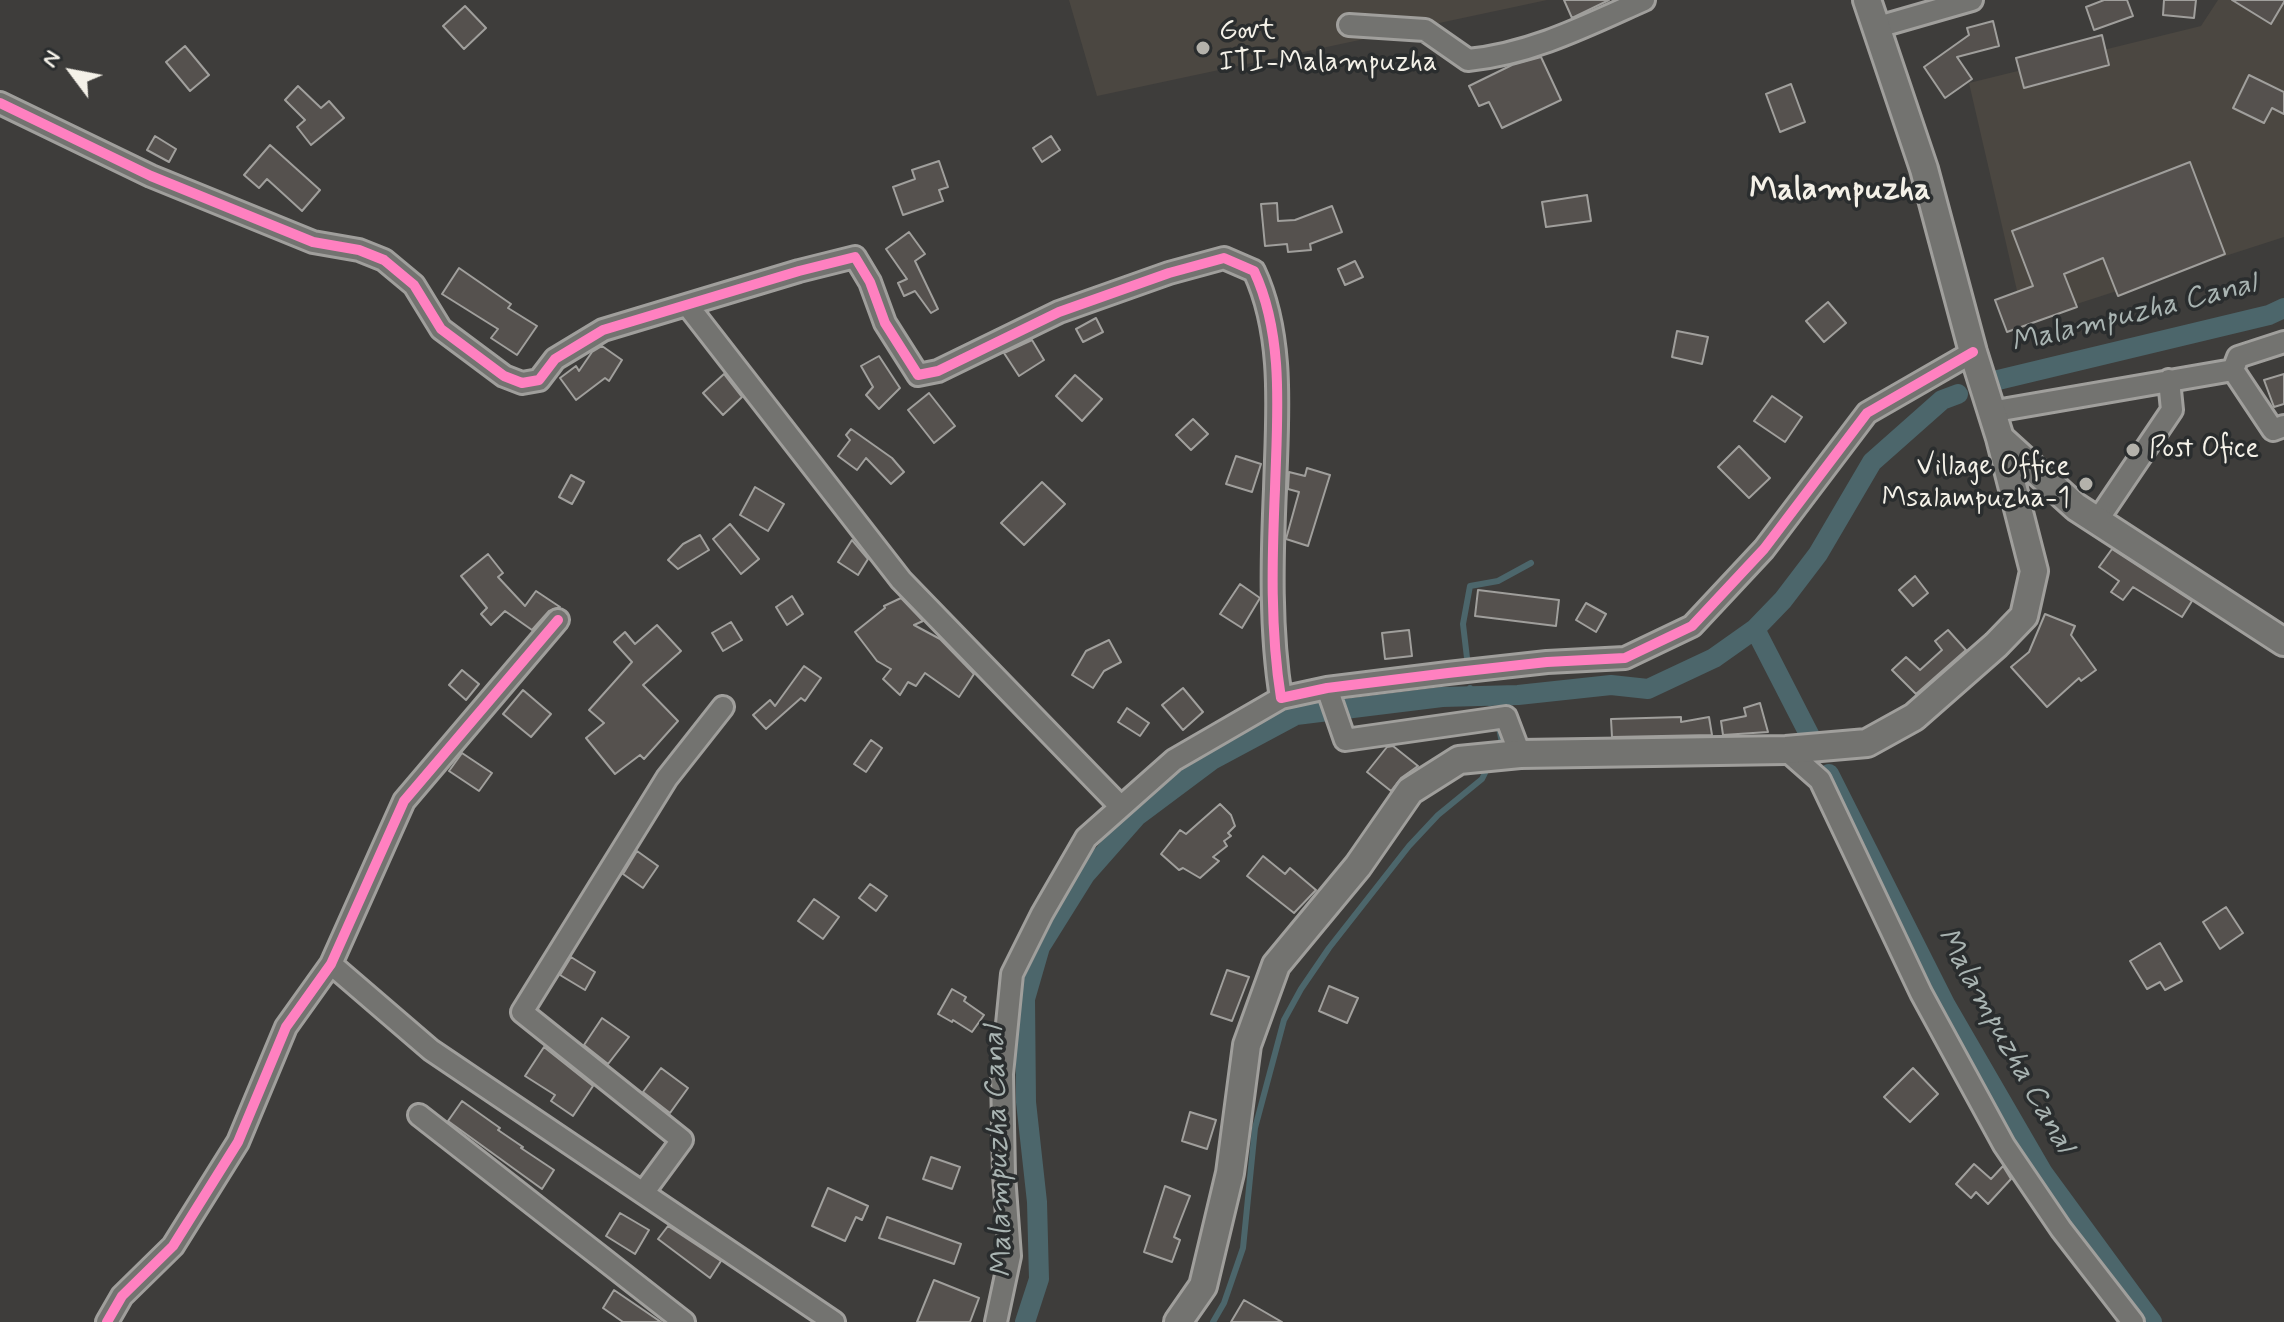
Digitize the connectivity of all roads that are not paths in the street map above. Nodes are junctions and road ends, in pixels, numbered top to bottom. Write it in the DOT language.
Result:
graph roads {
  1 [pos="1644,0"];
  2 [pos="1867,0"];
  3 [pos="1972,0"];
  4 [pos="1349,25"];
  5 [pos="1878,27"];
  6 [pos="0,103"];
  7 [pos="688,306"];
  8 [pos="2284,342"];
  9 [pos="1973,352"];
  10 [pos="2233,370"];
  11 [pos="2169,380"];
  12 [pos="1990,412"];
  13 [pos="2284,426"];
  14 [pos="2000,438"];
  15 [pos="2097,521"];
  16 [pos="558,620"];
  17 [pos="2284,642"];
  18 [pos="1327,688"];
  19 [pos="1281,698"];
  20 [pos="723,707"];
  21 [pos="1786,750"];
  22 [pos="1520,754"];
  23 [pos="1121,807"];
  24 [pos="331,964"];
  25 [pos="419,1115"];
  26 [pos="643,1193"];
  27 [pos="107,1322"];
  28 [pos="684,1322"];
  29 [pos="834,1322"];
  30 [pos="996,1322"];
  31 [pos="1178,1322"];
  32 [pos="2133,1322"];
  1 -- 4 [label="street"];
  2 -- 5 [label="main road"];
  3 -- 5 [label="street"];
  5 -- 9 [label="main road"];
  6 -- 7 [label="street"];
  7 -- 19 [label="street"];
  7 -- 23 [label="street"];
  8 -- 10 [label="street"];
  9 -- 12 [label="main road"];
  9 -- 18 [label="street"];
  10 -- 11 [label="street"];
  10 -- 13 [label="street"];
  11 -- 12 [label="street"];
  11 -- 15 [label="street"];
  12 -- 14 [label="main road"];
  14 -- 15 [label="main road"];
  14 -- 21 [label="main road"];
  15 -- 17 [label="main road"];
  16 -- 24 [label="street"];
  18 -- 19 [label="street"];
  18 -- 22 [label="street"];
  19 -- 23 [label="street"];
  20 -- 26 [label="street"];
  21 -- 22 [label="main road"];
  21 -- 32 [label="street"];
  22 -- 31 [label="main road"];
  23 -- 30 [label="street"];
  24 -- 26 [label="street"];
  24 -- 27 [label="street"];
  25 -- 28 [label="street"];
  26 -- 29 [label="street"];
}
